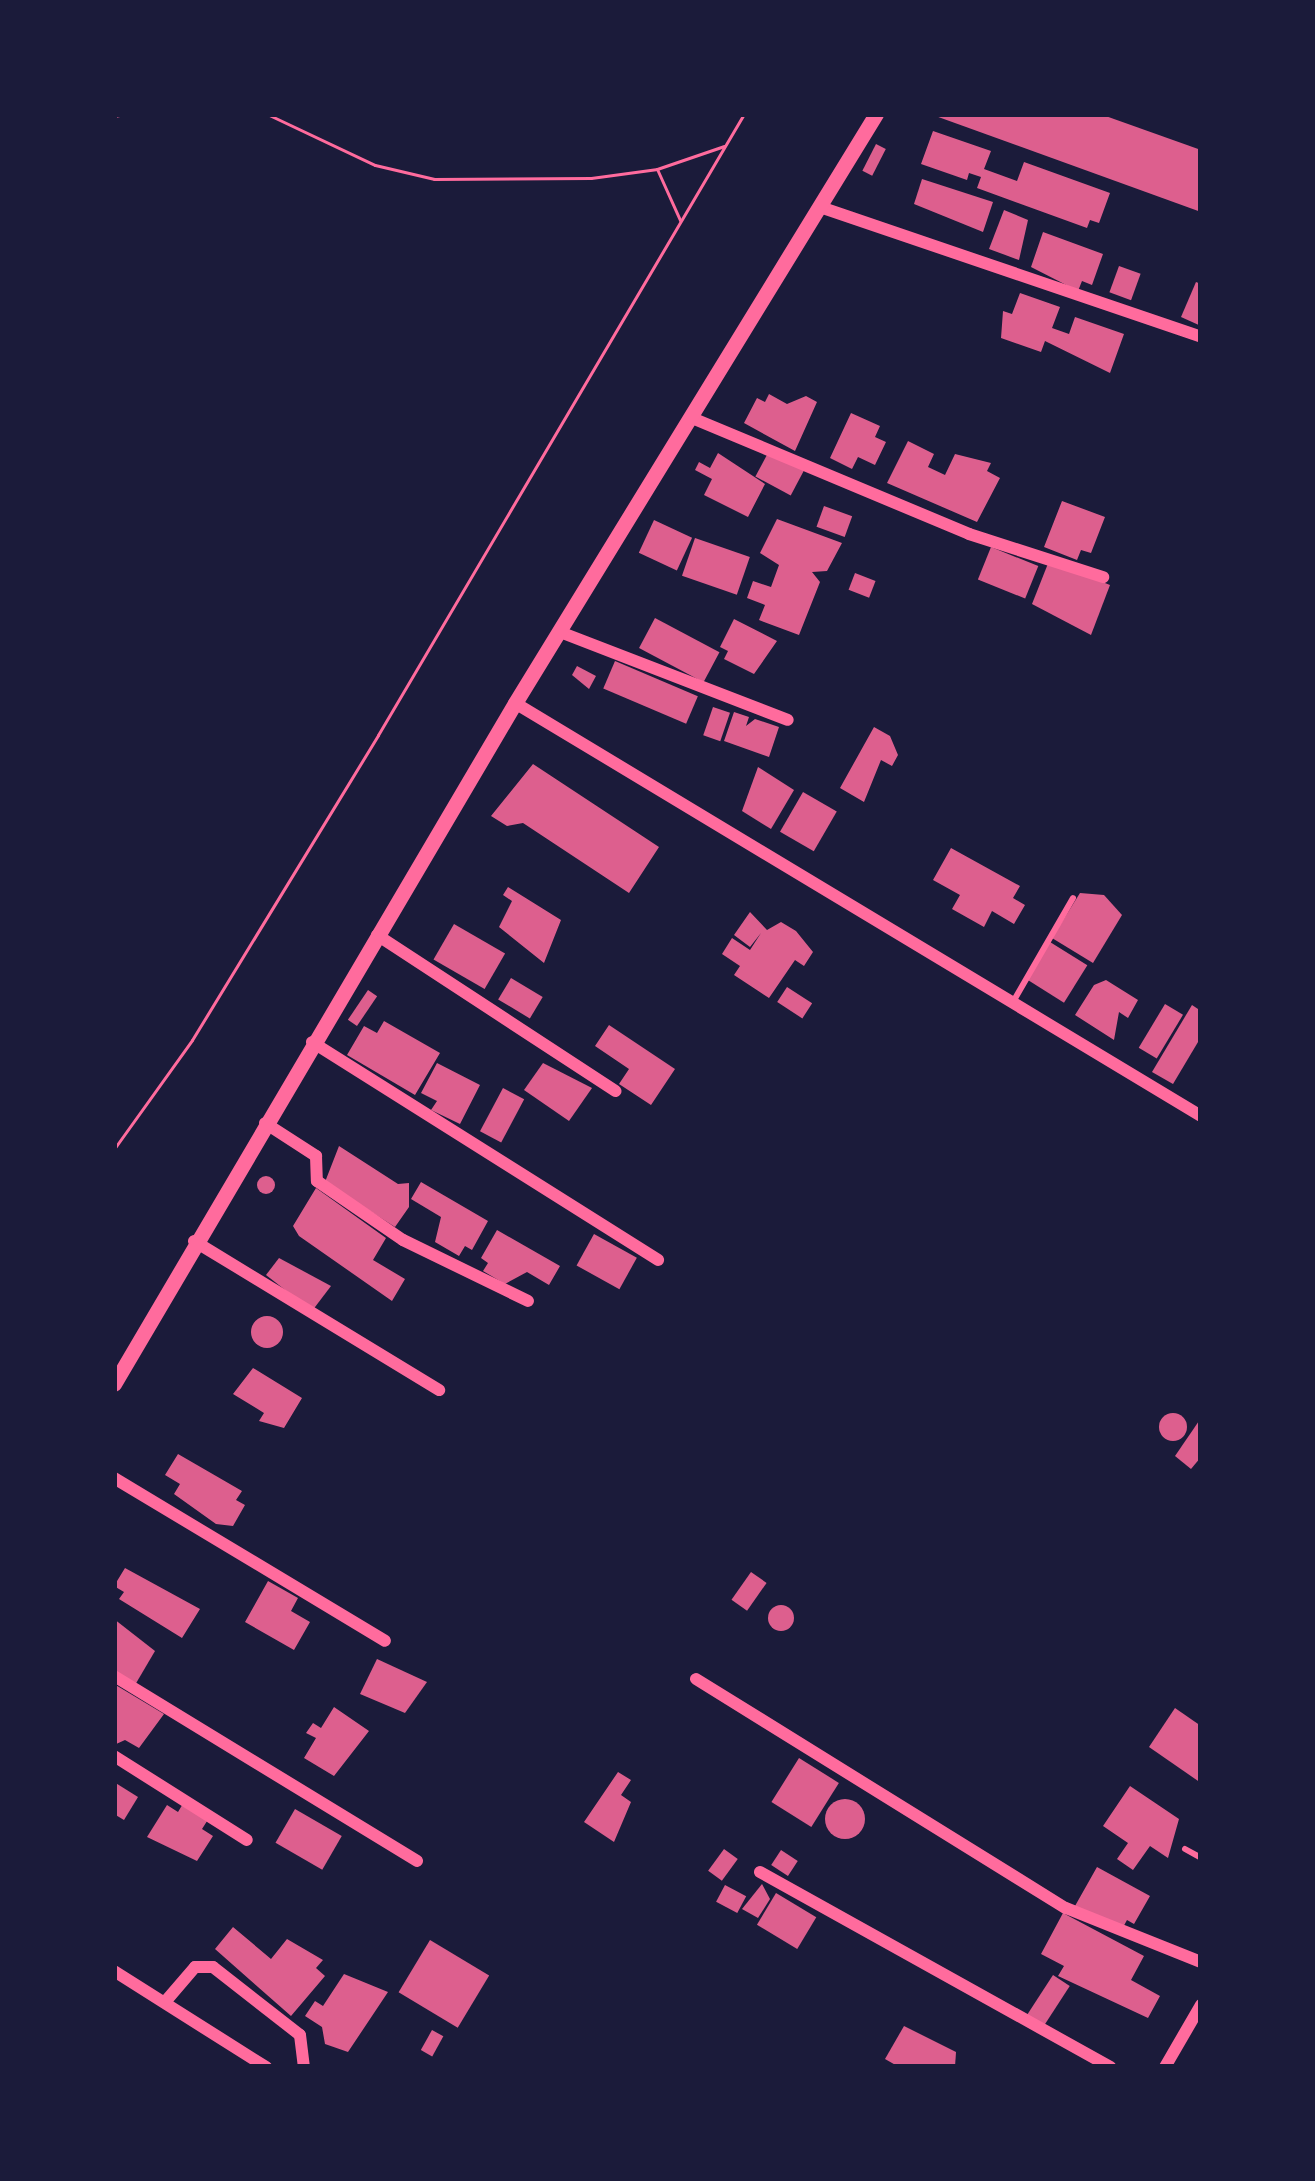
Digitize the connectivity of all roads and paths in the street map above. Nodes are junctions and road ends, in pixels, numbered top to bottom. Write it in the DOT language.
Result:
graph roads {
  1 [pos="125,114"];
  2 [pos="267,114"];
  3 [pos="744,114"];
  4 [pos="876,114"];
  5 [pos="114,116"];
  6 [pos="725,146"];
  7 [pos="657,169"];
  8 [pos="820,207"];
  9 [pos="680,222"];
  10 [pos="1201,337"];
  11 [pos="692,418"];
  12 [pos="1103,577"];
  13 [pos="560,632"];
  14 [pos="515,703"];
  15 [pos="788,720"];
  16 [pos="1072,898"];
  17 [pos="377,935"];
  18 [pos="1013,1002"];
  19 [pos="312,1042"];
  20 [pos="616,1091"];
  21 [pos="1201,1116"];
  22 [pos="265,1123"];
  23 [pos="114,1149"];
  24 [pos="193,1240"];
  25 [pos="658,1260"];
  26 [pos="528,1301"];
  27 [pos="114,1384"];
  28 [pos="439,1390"];
  29 [pos="114,1478"];
  30 [pos="385,1641"];
  31 [pos="114,1676"];
  32 [pos="696,1678"];
  33 [pos="114,1756"];
  34 [pos="248,1840"];
  35 [pos="1185,1849"];
  36 [pos="1201,1858"];
  37 [pos="417,1861"];
  38 [pos="760,1871"];
  39 [pos="1201,1962"];
  40 [pos="114,1971"];
  41 [pos="165,2002"];
  42 [pos="1201,2006"];
  43 [pos="266,2067"];
  44 [pos="304,2067"];
  45 [pos="1109,2067"];
  46 [pos="1165,2067"];
  1 -- 5 [label="path"];
  2 -- 7 [label="path"];
  3 -- 6 [label="path"];
  4 -- 8 [label="street"];
  6 -- 7 [label="path"];
  6 -- 9 [label="path"];
  7 -- 9 [label="path"];
  8 -- 10 [label="street"];
  8 -- 11 [label="street"];
  9 -- 23 [label="path"];
  11 -- 12 [label="street"];
  11 -- 13 [label="street"];
  13 -- 14 [label="street"];
  13 -- 15 [label="street"];
  14 -- 17 [label="street"];
  14 -- 18 [label="street"];
  16 -- 18 [label="lane"];
  17 -- 19 [label="street"];
  17 -- 20 [label="street"];
  18 -- 21 [label="street"];
  19 -- 22 [label="street"];
  19 -- 25 [label="street"];
  22 -- 24 [label="street"];
  22 -- 26 [label="street"];
  24 -- 27 [label="street"];
  24 -- 28 [label="street"];
  29 -- 30 [label="street"];
  31 -- 37 [label="street"];
  32 -- 39 [label="street"];
  33 -- 34 [label="street"];
  35 -- 36 [label="lane"];
  38 -- 45 [label="street"];
  40 -- 41 [label="street"];
  41 -- 43 [label="street"];
  41 -- 44 [label="street"];
  42 -- 46 [label="street"];
}
